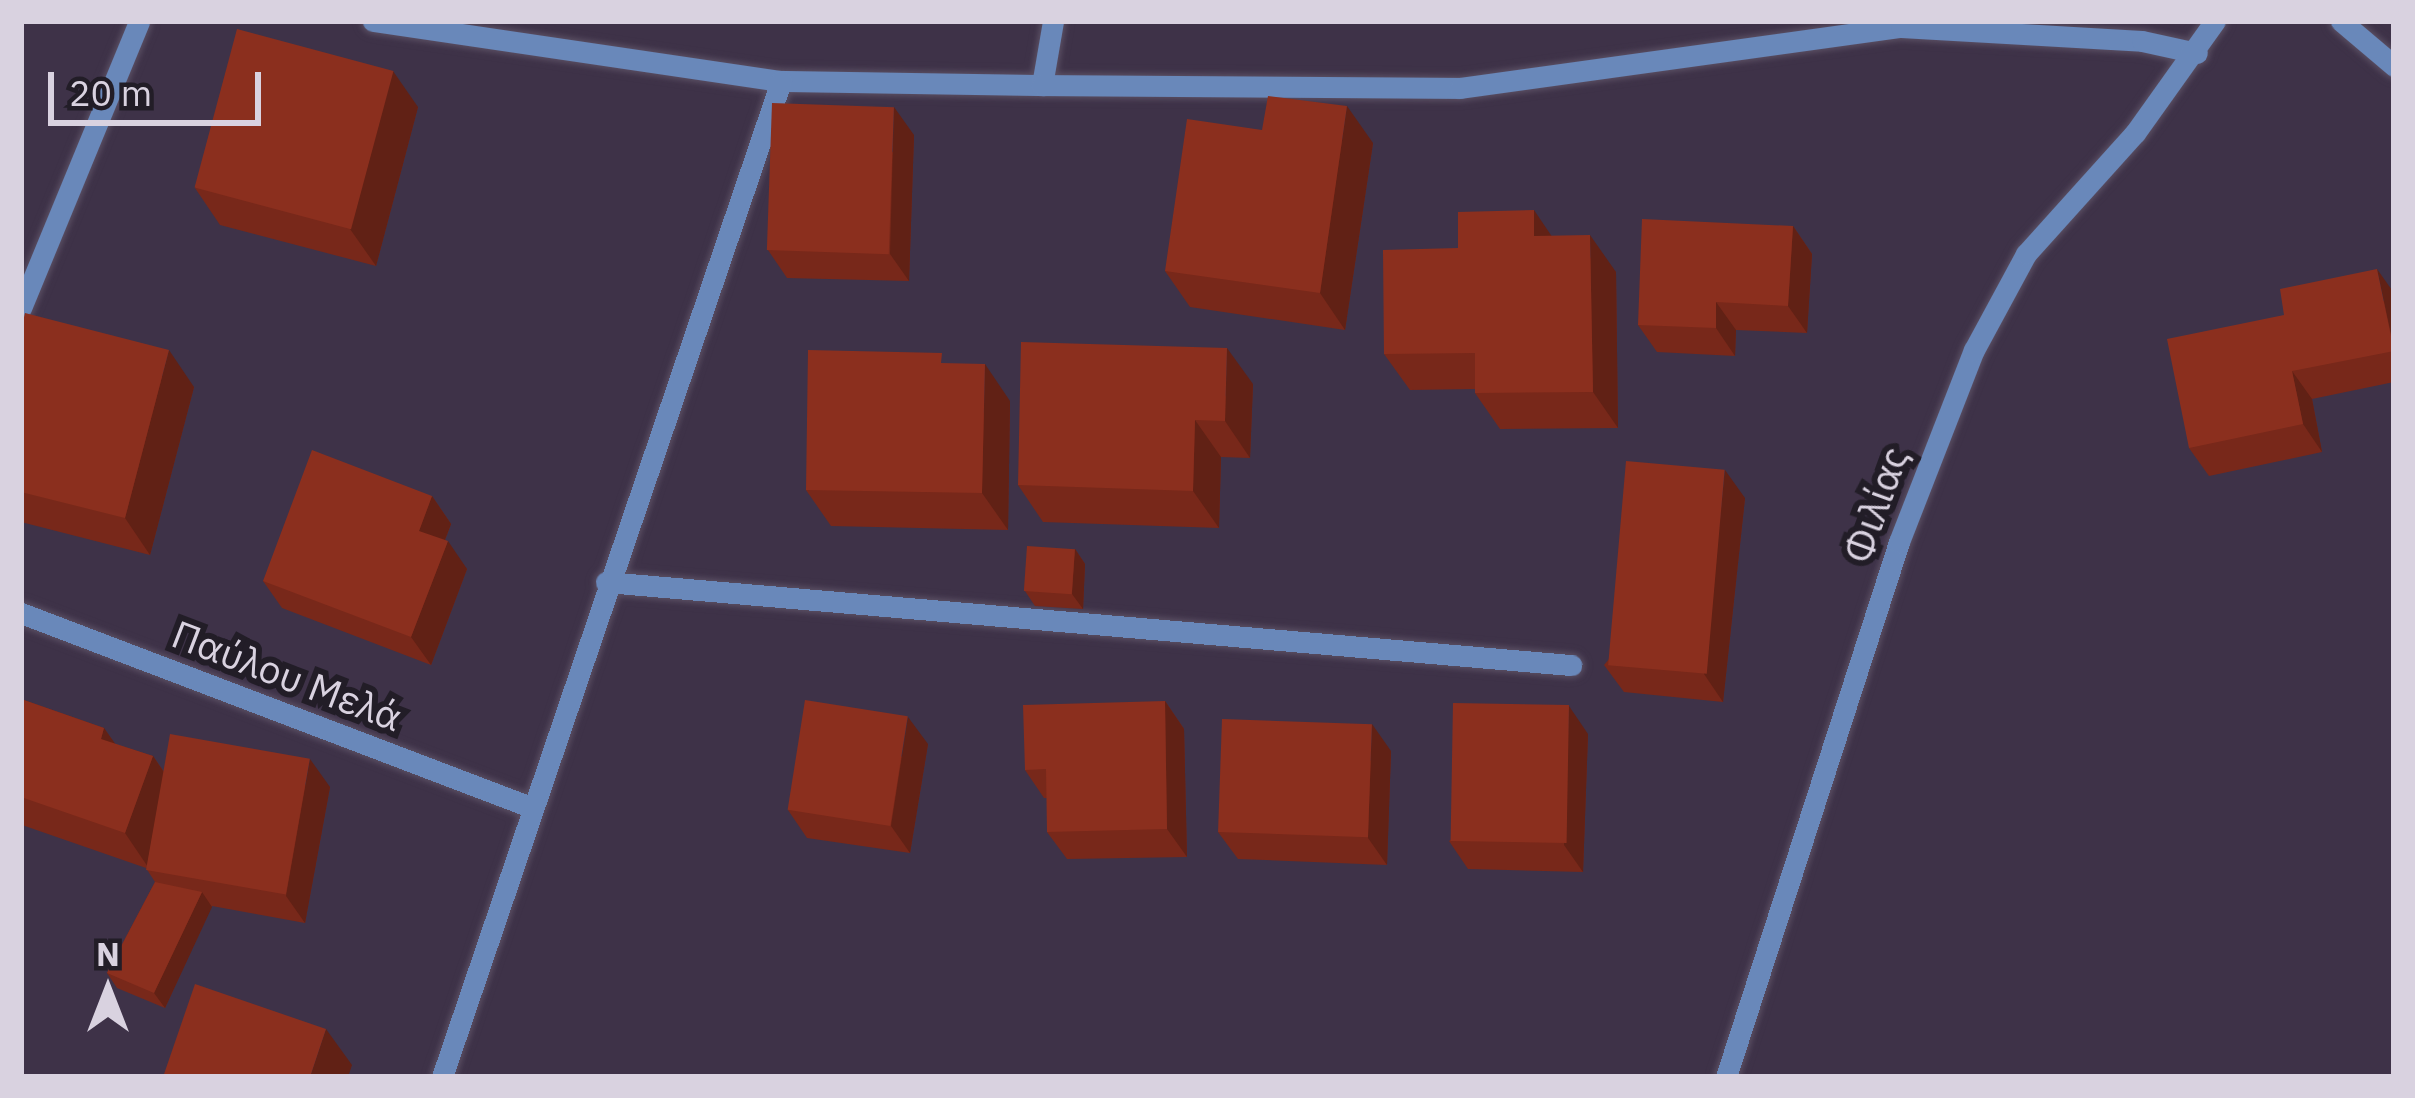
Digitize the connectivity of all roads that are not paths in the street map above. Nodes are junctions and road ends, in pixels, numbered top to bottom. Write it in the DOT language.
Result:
graph roads {
  1 [pos="139,21"];
  2 [pos="373,21"];
  3 [pos="1053,21"];
  4 [pos="2215,21"];
  5 [pos="2341,21"];
  6 [pos="2197,53"];
  7 [pos="2394,66"];
  8 [pos="781,81"];
  9 [pos="1042,85"];
  10 [pos="21,308"];
  11 [pos="606,582"];
  12 [pos="21,613"];
  13 [pos="1571,665"];
  14 [pos="528,806"];
  15 [pos="442,1077"];
  16 [pos="1726,1077"];
  1 -- 10 [label="street"];
  2 -- 8 [label="street"];
  3 -- 9 [label="street"];
  4 -- 6 [label="street, Φιλίας"];
  5 -- 7 [label="street"];
  6 -- 9 [label="street"];
  6 -- 16 [label="street, Φιλίας"];
  8 -- 9 [label="street"];
  8 -- 11 [label="street"];
  11 -- 13 [label="street"];
  11 -- 14 [label="street"];
  12 -- 14 [label="street, Παύλου Μελά"];
  14 -- 15 [label="street"];
}
